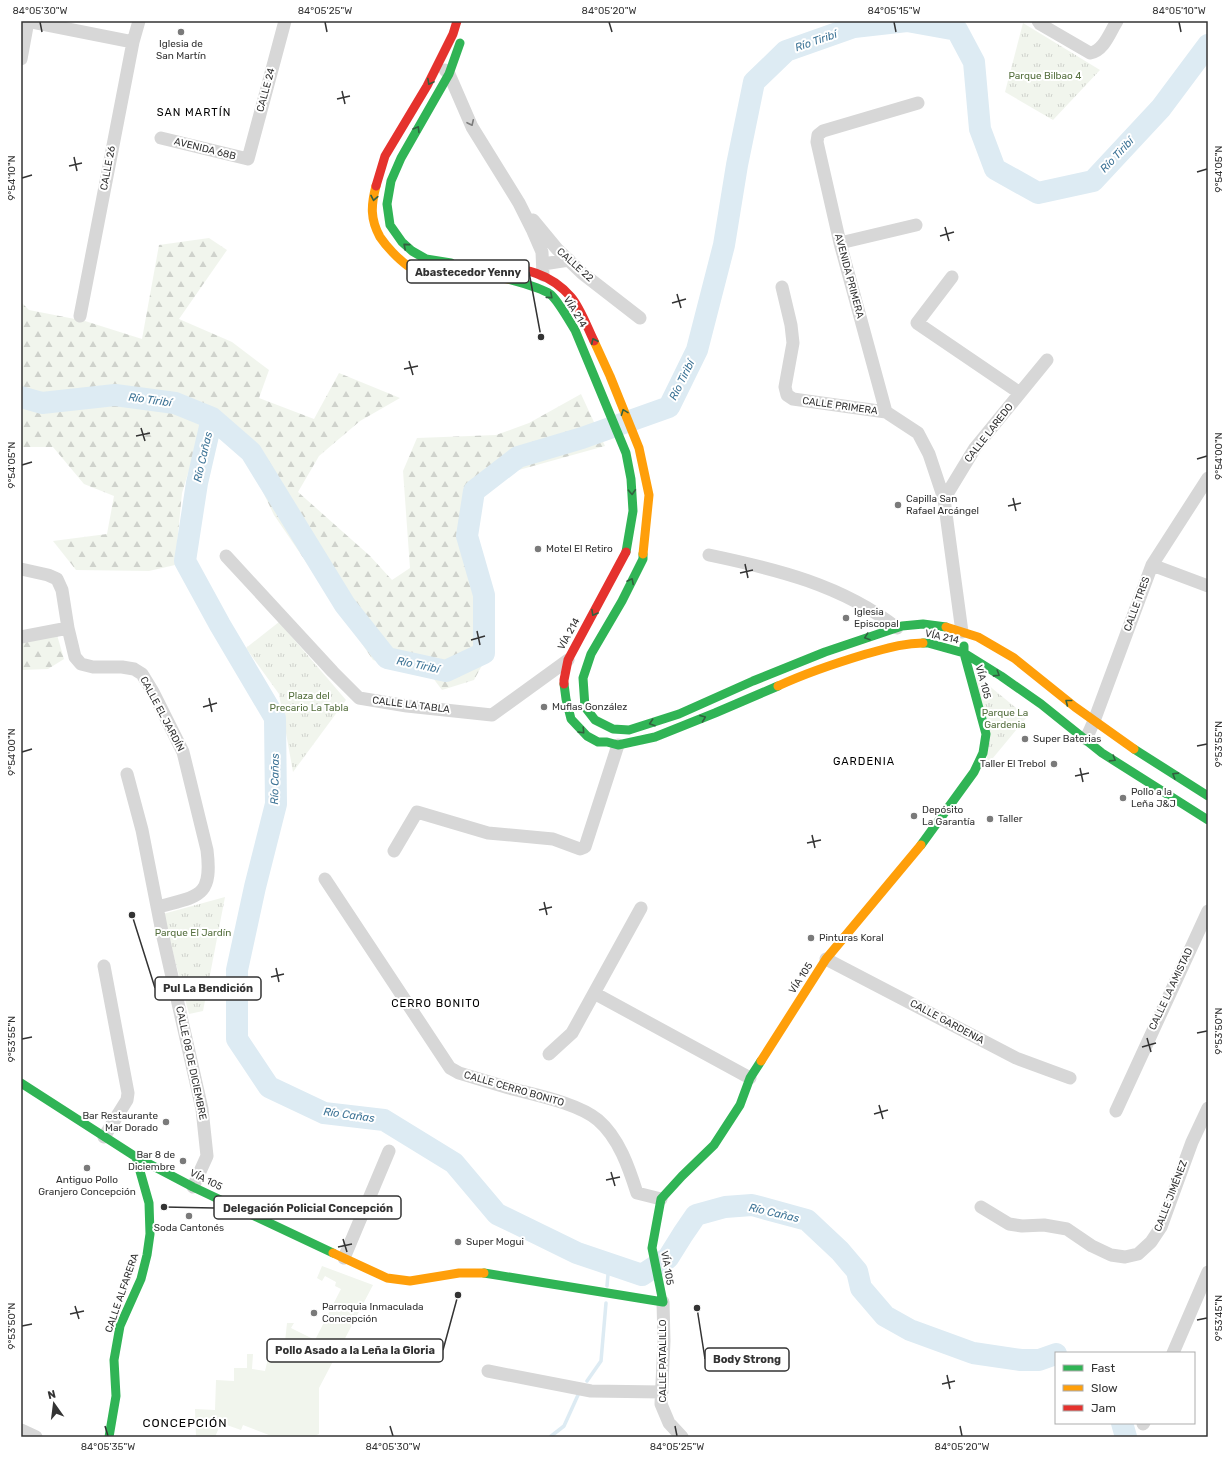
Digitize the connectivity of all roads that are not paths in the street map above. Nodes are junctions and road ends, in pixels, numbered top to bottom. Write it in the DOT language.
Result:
graph roads {
  1 [pos="28,21"];
  2 [pos="139,21"];
  3 [pos="285,21"];
  4 [pos="457,21"];
  5 [pos="1038,21"];
  6 [pos="1117,21"];
  7 [pos="463,34"];
  8 [pos="133,42"];
  9 [pos="21,59"];
  10 [pos="439,64"];
  11 [pos="449,74"];
  12 [pos="918,102"];
  13 [pos="161,138"];
  14 [pos="248,159"];
  15 [pos="520,203"];
  16 [pos="916,225"];
  17 [pos="840,243"];
  18 [pos="568,260"];
  19 [pos="458,264"];
  20 [pos="487,266"];
  21 [pos="543,269"];
  22 [pos="952,277"];
  23 [pos="782,287"];
  24 [pos="80,316"];
  25 [pos="640,318"];
  26 [pos="1047,360"];
  27 [pos="1020,393"];
  28 [pos="886,412"];
  29 [pos="1208,478"];
  30 [pos="944,499"];
  31 [pos="709,555"];
  32 [pos="226,556"];
  33 [pos="1152,565"];
  34 [pos="21,569"];
  35 [pos="1208,586"];
  36 [pos="68,628"];
  37 [pos="897,628"];
  38 [pos="962,632"];
  39 [pos="21,637"];
  40 [pos="964,653"];
  41 [pos="568,660"];
  42 [pos="1094,721"];
  43 [pos="1086,740"];
  44 [pos="618,746"];
  45 [pos="127,774"];
  46 [pos="1208,796"];
  47 [pos="1208,820"];
  48 [pos="394,851"];
  49 [pos="325,879"];
  50 [pos="158,907"];
  51 [pos="641,908"];
  52 [pos="1208,911"];
  53 [pos="826,959"];
  54 [pos="104,966"];
  55 [pos="594,992"];
  56 [pos="549,1054"];
  57 [pos="750,1078"];
  58 [pos="1070,1078"];
  59 [pos="21,1083"];
  60 [pos="1208,1108"];
  61 [pos="1116,1111"];
  62 [pos="104,1137"];
  63 [pos="389,1151"];
  64 [pos="136,1157"];
  65 [pos="193,1187"];
  66 [pos="661,1199"];
  67 [pos="982,1207"];
  68 [pos="344,1258"];
  69 [pos="1208,1272"];
  70 [pos="663,1302"];
  71 [pos="1174,1352"];
  72 [pos="488,1371"];
  73 [pos="662,1392"];
  74 [pos="21,1430"];
  75 [pos="36,1437"];
  76 [pos="109,1437"];
  77 [pos="682,1437"];
  1 -- 8 [label="street"];
  1 -- 9 [label="street"];
  2 -- 8 [label="street, CALLE 26"];
  3 -- 14 [label="street, CALLE 24"];
  4 -- 10 [label="main road, VÍA 214"];
  5 -- 6 [label="street"];
  7 -- 11 [label="main road"];
  8 -- 24 [label="street, CALLE 26"];
  10 -- 11 [label="street, CALLE 22"];
  10 -- 41 [label="main road, VÍA 214, one-way"];
  11 -- 15 [label="street, CALLE 22, one-way"];
  19 -- 11 [label="main road, one-way"];
  12 -- 17 [label="street, AVENIDA PRIMERA"];
  13 -- 14 [label="street, AVENIDA 68B"];
  15 -- 18 [label="street, CALLE 22"];
  15 -- 21 [label="street, CALLE 22"];
  16 -- 17 [label="street"];
  17 -- 28 [label="street, AVENIDA PRIMERA"];
  18 -- 21 [label="street"];
  18 -- 25 [label="street, CALLE 22"];
  20 -- 21 [label="main road, VÍA 214"];
  37 -- 21 [label="main road, VÍA 214, one-way"];
  22 -- 27 [label="street"];
  23 -- 28 [label="street, CALLE PRIMERA"];
  26 -- 27 [label="street, CALLE LAREDO"];
  27 -- 30 [label="street, CALLE LAREDO"];
  28 -- 30 [label="street"];
  29 -- 33 [label="street, CALLE TRES"];
  30 -- 38 [label="street"];
  31 -- 37 [label="street"];
  32 -- 41 [label="street, CALLE LA TABLA"];
  33 -- 35 [label="street"];
  33 -- 42 [label="street, CALLE TRES"];
  34 -- 36 [label="street, CALLE EL JARDÍN"];
  36 -- 39 [label="street"];
  36 -- 50 [label="street, CALLE EL JARDÍN"];
  37 -- 38 [label="main road, VÍA 214"];
  38 -- 40 [label="main road, VÍA 105"];
  42 -- 38 [label="main road, VÍA 214, one-way"];
  40 -- 43 [label="main road, VÍA 214, one-way"];
  44 -- 40 [label="main road, VÍA 214, one-way"];
  40 -- 53 [label="main road, VÍA 105"];
  41 -- 44 [label="main road, VÍA 214, one-way"];
  42 -- 43 [label="street, CALLE TRES"];
  46 -- 42 [label="main road, VÍA 214, one-way"];
  43 -- 47 [label="main road, VÍA 214, one-way"];
  44 -- 48 [label="street"];
  45 -- 50 [label="street, CALLE 08 DE DICIEMBRE"];
  49 -- 66 [label="street, CALLE CERRO BONITO"];
  50 -- 65 [label="street, CALLE 08 DE DICIEMBRE"];
  51 -- 55 [label="street"];
  52 -- 61 [label="street, CALLE LA AMISTAD"];
  53 -- 57 [label="main road, VÍA 105"];
  53 -- 58 [label="street, CALLE GARDENIA"];
  54 -- 62 [label="street"];
  55 -- 56 [label="street"];
  55 -- 57 [label="street"];
  57 -- 66 [label="main road, VÍA 105"];
  59 -- 62 [label="main road, VÍA 105"];
  60 -- 67 [label="street, CALLE JIMÉNEZ"];
  62 -- 64 [label="main road, VÍA 105"];
  63 -- 68 [label="street"];
  64 -- 65 [label="main road, VÍA 105"];
  64 -- 76 [label="main road, CALLE ALFARERA"];
  65 -- 68 [label="main road, VÍA 105"];
  66 -- 70 [label="main road, VÍA 105"];
  68 -- 70 [label="main road, VÍA 105"];
  69 -- 71 [label="street"];
  70 -- 73 [label="street, CALLE PATALILLO"];
  72 -- 73 [label="street"];
  73 -- 77 [label="street, CALLE PATALILLO"];
  74 -- 75 [label="street"];
}
